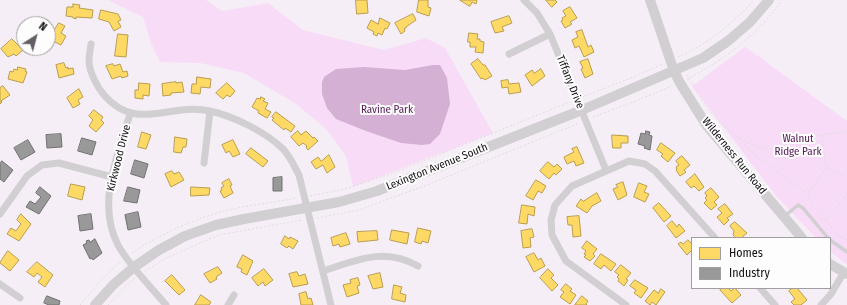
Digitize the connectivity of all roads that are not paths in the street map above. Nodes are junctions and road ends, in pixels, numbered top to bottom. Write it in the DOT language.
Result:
graph roads {
  1 [pos="524,0"];
  2 [pos="650,0"];
  3 [pos="770,0"];
  4 [pos="550,34"];
  5 [pos="91,44"];
  6 [pos="509,54"];
  7 [pos="674,71"];
  8 [pos="582,110"];
  9 [pos="210,111"];
  10 [pos="130,114"];
  11 [pos="204,163"];
  12 [pos="606,170"];
  13 [pos="112,177"];
  14 [pos="307,208"];
  15 [pos="0,214"];
  16 [pos="784,217"];
  17 [pos="714,237"];
  18 [pos="801,237"];
  19 [pos="827,237"];
  20 [pos="831,241"];
  21 [pos="847,252"];
  22 [pos="831,264"];
  23 [pos="418,266"];
  24 [pos="134,267"];
  25 [pos="323,270"];
  26 [pos="846,271"];
  27 [pos="0,284"];
  28 [pos="761,289"];
  29 [pos="234,296"];
  30 [pos="20,298"];
  31 [pos="95,305"];
  32 [pos="166,305"];
  33 [pos="228,305"];
  34 [pos="331,305"];
  35 [pos="626,305"];
  36 [pos="775,305"];
  37 [pos="821,305"];
  1 -- 4 [label="street, Tiffany Drive"];
  2 -- 7 [label="street, Wilderness Run Road"];
  3 -- 7 [label="street, Lexington Avenue South"];
  4 -- 6 [label="street"];
  4 -- 8 [label="street, Tiffany Drive"];
  5 -- 10 [label="street"];
  7 -- 8 [label="street, Lexington Avenue South"];
  7 -- 16 [label="street, Wilderness Run Road"];
  8 -- 12 [label="street, Tiffany Drive"];
  8 -- 14 [label="street, Lexington Avenue South"];
  9 -- 10 [label="street"];
  9 -- 11 [label="street"];
  9 -- 14 [label="street"];
  10 -- 13 [label="street, Kirkwood Drive"];
  12 -- 17 [label="street"];
  12 -- 35 [label="street"];
  13 -- 15 [label="street"];
  13 -- 24 [label="street, Kirkwood Drive"];
  14 -- 24 [label="street, Lexington Avenue South"];
  14 -- 25 [label="street"];
  16 -- 18 [label="street, Wilderness Run Road"];
  16 -- 19 [label="lane"];
  20 -- 21 [label="lane"];
  22 -- 26 [label="street"];
  23 -- 25 [label="street"];
  24 -- 31 [label="street, Lexington Avenue South"];
  24 -- 32 [label="street, Kirkwood Drive"];
  25 -- 34 [label="street"];
  26 -- 37 [label="street"];
  27 -- 30 [label="street"];
  28 -- 36 [label="street"];
  29 -- 33 [label="street"];
}
